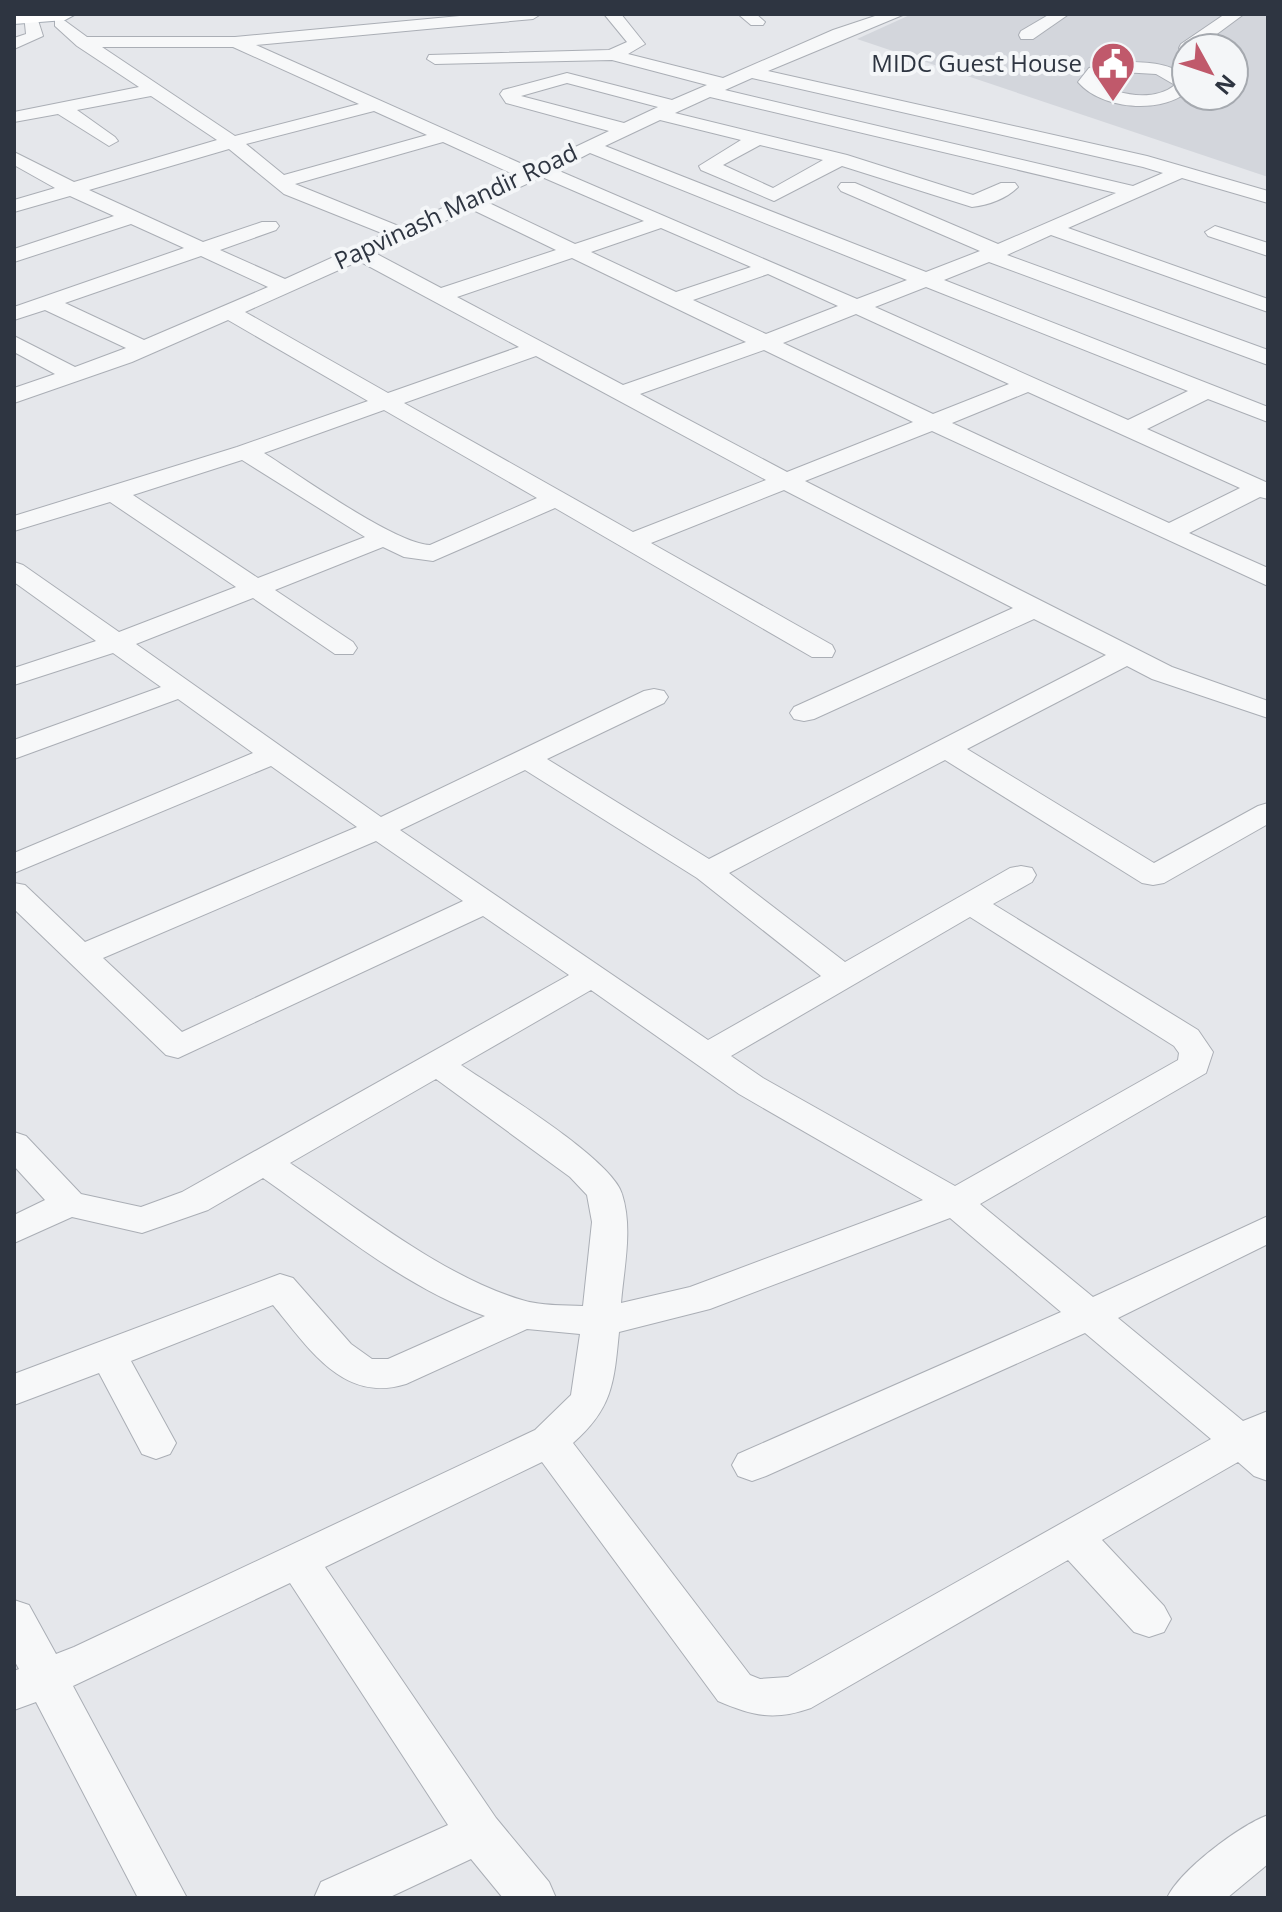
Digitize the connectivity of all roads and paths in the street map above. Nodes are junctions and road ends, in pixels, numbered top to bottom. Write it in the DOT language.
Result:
graph roads {
  1 [pos="533,14"];
  2 [pos="612,14"];
  3 [pos="897,14"];
  4 [pos="1061,14"];
  5 [pos="1236,14"];
  6 [pos="63,19"];
  7 [pos="23,23"];
  8 [pos="1210,32"];
  9 [pos="1027,35"];
  10 [pos="414,37"];
  11 [pos="83,42"];
  12 [pos="235,42"];
  13 [pos="14,44"];
  14 [pos="612,55"];
  15 [pos="1170,59"];
  16 [pos="778,61"];
  17 [pos="1156,69"];
  18 [pos="753,73"];
  19 [pos="464,74"];
  20 [pos="490,83"];
  21 [pos="716,88"];
  22 [pos="153,90"];
  23 [pos="515,92"];
  24 [pos="931,95"];
  25 [pos="375,105"];
  26 [pos="62,108"];
  27 [pos="909,109"];
  28 [pos="666,110"];
  29 [pos="14,117"];
  30 [pos="1028,117"];
  31 [pos="624,129"];
  32 [pos="871,130"];
  33 [pos="444,136"];
  34 [pos="758,138"];
  35 [pos="109,141"];
  36 [pos="232,142"];
  37 [pos="588,146"];
  38 [pos="14,158"];
  39 [pos="840,159"];
  40 [pos="882,171"];
  41 [pos="1183,171"];
  42 [pos="536,172"];
  43 [pos="808,176"];
  44 [pos="281,182"];
  45 [pos="848,187"];
  46 [pos="1008,187"];
  47 [pos="71,188"];
  48 [pos="1135,192"];
  49 [pos="1268,197"];
  50 [pos="469,201"];
  51 [pos="14,206"];
  52 [pos="132,217"];
  53 [pos="663,221"];
  54 [pos="269,226"];
  55 [pos="1050,228"];
  56 [pos="1215,232"];
  57 [pos="399,233"];
  58 [pos="204,250"];
  59 [pos="1268,250"];
  60 [pos="577,251"];
  61 [pos="358,252"];
  62 [pos="993,253"];
  63 [pos="14,256"];
  64 [pos="769,267"];
  65 [pos="924,280"];
  66 [pos="284,286"];
  67 [pos="439,296"];
  68 [pos="676,299"];
  69 [pos="47,303"];
  70 [pos="856,306"];
  71 [pos="1268,306"];
  72 [pos="229,312"];
  73 [pos="14,314"];
  74 [pos="766,342"];
  75 [pos="14,343"];
  76 [pos="143,348"];
  77 [pos="537,348"];
  78 [pos="1268,358"];
  79 [pos="73,375"];
  80 [pos="1029,384"];
  81 [pos="1207,391"];
  82 [pos="621,393"];
  83 [pos="14,396"];
  84 [pos="386,402"];
  85 [pos="1268,415"];
  86 [pos="934,422"];
  87 [pos="1128,429"];
  88 [pos="245,452"];
  89 [pos="784,481"];
  90 [pos="1263,490"];
  91 [pos="112,492"];
  92 [pos="556,499"];
  93 [pos="14,524"];
  94 [pos="1171,532"];
  95 [pos="384,538"];
  96 [pos="631,542"];
  97 [pos="1266,575"];
  98 [pos="21,582"];
  99 [pos="252,587"];
  100 [pos="1036,608"];
  101 [pos="115,643"];
  102 [pos="344,648"];
  103 [pos="822,651"];
  104 [pos="1127,655"];
  105 [pos="14,677"];
  106 [pos="180,689"];
  107 [pos="654,697"];
  108 [pos="1262,703"];
  109 [pos="804,713"];
  110 [pos="947,749"];
  111 [pos="14,750"];
  112 [pos="273,755"];
  113 [pos="527,759"];
  114 [pos="1268,812"];
  115 [pos="379,829"];
  116 [pos="14,864"];
  117 [pos="708,872"];
  118 [pos="1021,875"];
  119 [pos="14,892"];
  120 [pos="485,903"];
  121 [pos="971,904"];
  122 [pos="81,955"];
  123 [pos="592,976"];
  124 [pos="843,977"];
  125 [pos="707,1055"];
  126 [pos="437,1064"];
  127 [pos="14,1144"];
  128 [pos="264,1162"];
  129 [pos="955,1202"];
  130 [pos="69,1204"];
  131 [pos="1268,1229"];
  132 [pos="14,1230"];
  133 [pos="523,1315"];
  134 [pos="1090,1315"];
  135 [pos="600,1322"];
  136 [pos="108,1354"];
  137 [pos="14,1390"];
  138 [pos="549,1441"];
  139 [pos="156,1443"];
  140 [pos="1259,1444"];
  141 [pos="752,1465"];
  142 [pos="1072,1536"];
  143 [pos="298,1560"];
  144 [pos="14,1618"];
  145 [pos="1149,1619"];
  146 [pos="29,1685"];
  147 [pos="479,1833"];
  148 [pos="1268,1836"];
  149 [pos="163,1898"];
  150 [pos="338,1898"];
  151 [pos="532,1898"];
  152 [pos="1191,1898"];
  1 -- 10 [label="street"];
  2 -- 14 [label="street"];
  3 -- 16 [label="street, Papvinash Mandir Road"];
  4 -- 9 [label="street"];
  5 -- 8 [label="street"];
  6 -- 7 [label="main road"];
  6 -- 11 [label="street"];
  7 -- 13 [label="street"];
  10 -- 12 [label="street"];
  10 -- 14 [label="street"];
  10 -- 19 [label="street"];
  11 -- 12 [label="street"];
  11 -- 22 [label="street"];
  12 -- 25 [label="street"];
  14 -- 21 [label="street"];
  15 -- 17 [label="street"];
  16 -- 18 [label="street, Papvinash Mandir Road"];
  16 -- 24 [label="street"];
  18 -- 21 [label="street, Papvinash Mandir Road"];
  18 -- 27 [label="street"];
  20 -- 23 [label="street"];
  21 -- 28 [label="street, Papvinash Mandir Road"];
  21 -- 32 [label="street"];
  22 -- 26 [label="street"];
  22 -- 36 [label="street"];
  23 -- 28 [label="street"];
  23 -- 31 [label="street"];
  24 -- 27 [label="street"];
  24 -- 30 [label="street"];
  25 -- 33 [label="street"];
  25 -- 36 [label="street"];
  26 -- 29 [label="street"];
  26 -- 35 [label="street"];
  27 -- 32 [label="street"];
  27 -- 41 [label="street"];
  28 -- 31 [label="street, Papvinash Mandir Road"];
  28 -- 34 [label="street"];
  31 -- 37 [label="street, Papvinash Mandir Road"];
  32 -- 48 [label="street"];
  33 -- 42 [label="street"];
  33 -- 44 [label="street"];
  34 -- 39 [label="street"];
  34 -- 43 [label="street"];
  36 -- 44 [label="street"];
  36 -- 47 [label="street"];
  37 -- 42 [label="street, Papvinash Mandir Road"];
  37 -- 65 [label="street"];
  38 -- 47 [label="street"];
  39 -- 40 [label="street"];
  39 -- 43 [label="street"];
  40 -- 45 [label="street"];
  40 -- 46 [label="street"];
  41 -- 48 [label="street"];
  41 -- 49 [label="street"];
  42 -- 50 [label="street, Papvinash Mandir Road"];
  42 -- 53 [label="street"];
  43 -- 45 [label="street"];
  44 -- 57 [label="street"];
  45 -- 62 [label="street"];
  47 -- 51 [label="street"];
  47 -- 52 [label="street"];
  48 -- 55 [label="street"];
  50 -- 57 [label="street, Papvinash Mandir Road"];
  50 -- 60 [label="street"];
  52 -- 58 [label="street"];
  52 -- 63 [label="street"];
  53 -- 60 [label="street"];
  53 -- 64 [label="street"];
  54 -- 58 [label="street"];
  55 -- 62 [label="street"];
  55 -- 71 [label="street"];
  56 -- 59 [label="street"];
  57 -- 61 [label="street, Papvinash Mandir Road"];
  58 -- 66 [label="street"];
  58 -- 69 [label="street"];
  60 -- 67 [label="street"];
  60 -- 68 [label="street"];
  61 -- 66 [label="street, Papvinash Mandir Road"];
  61 -- 67 [label="street"];
  62 -- 65 [label="street"];
  62 -- 78 [label="street"];
  64 -- 68 [label="street"];
  64 -- 70 [label="street"];
  65 -- 70 [label="street"];
  65 -- 81 [label="street"];
  66 -- 72 [label="street, Papvinash Mandir Road"];
  67 -- 77 [label="street"];
  68 -- 74 [label="street"];
  69 -- 73 [label="street"];
  69 -- 76 [label="street"];
  70 -- 74 [label="street"];
  70 -- 80 [label="street"];
  72 -- 76 [label="street, Papvinash Mandir Road"];
  72 -- 84 [label="street"];
  74 -- 82 [label="street"];
  74 -- 86 [label="street"];
  75 -- 79 [label="street"];
  76 -- 79 [label="street, Papvinash Mandir Road"];
  77 -- 82 [label="street"];
  77 -- 84 [label="street"];
  79 -- 83 [label="street, Papvinash Mandir Road"];
  80 -- 86 [label="street"];
  80 -- 87 [label="street"];
  81 -- 85 [label="street"];
  81 -- 87 [label="street"];
  82 -- 89 [label="street"];
  84 -- 88 [label="street"];
  84 -- 92 [label="street"];
  86 -- 89 [label="street"];
  86 -- 94 [label="street"];
  87 -- 90 [label="street"];
  88 -- 91 [label="street"];
  88 -- 95 [label="street"];
  89 -- 96 [label="street"];
  89 -- 100 [label="street"];
  90 -- 94 [label="street"];
  91 -- 93 [label="street"];
  91 -- 99 [label="street"];
  92 -- 95 [label="street"];
  92 -- 96 [label="street"];
  94 -- 97 [label="street"];
  95 -- 99 [label="street"];
  96 -- 103 [label="street"];
  98 -- 101 [label="street"];
  99 -- 101 [label="street"];
  99 -- 102 [label="street"];
  100 -- 104 [label="street"];
  100 -- 109 [label="street"];
  101 -- 105 [label="street"];
  101 -- 106 [label="street"];
  104 -- 108 [label="street"];
  104 -- 110 [label="street"];
  106 -- 111 [label="street"];
  106 -- 112 [label="street"];
  107 -- 113 [label="street"];
  110 -- 114 [label="street"];
  110 -- 117 [label="street"];
  112 -- 115 [label="street"];
  112 -- 116 [label="street"];
  113 -- 115 [label="street"];
  113 -- 117 [label="street"];
  115 -- 120 [label="street"];
  115 -- 122 [label="street"];
  117 -- 124 [label="street"];
  118 -- 121 [label="street"];
  119 -- 122 [label="street"];
  120 -- 122 [label="street"];
  120 -- 123 [label="street"];
  121 -- 124 [label="street"];
  121 -- 129 [label="street"];
  123 -- 125 [label="street"];
  123 -- 126 [label="street"];
  124 -- 125 [label="street"];
  125 -- 129 [label="street"];
  126 -- 128 [label="street"];
  126 -- 135 [label="street"];
  127 -- 130 [label="street"];
  128 -- 130 [label="street"];
  128 -- 133 [label="street"];
  129 -- 134 [label="street"];
  129 -- 135 [label="street"];
  130 -- 132 [label="street"];
  131 -- 134 [label="street"];
  133 -- 135 [label="street"];
  133 -- 136 [label="street"];
  134 -- 140 [label="street"];
  134 -- 141 [label="street"];
  135 -- 138 [label="street"];
  136 -- 137 [label="street"];
  136 -- 139 [label="street"];
  138 -- 142 [label="street"];
  138 -- 143 [label="street"];
  140 -- 142 [label="street"];
  142 -- 145 [label="street"];
  143 -- 146 [label="street"];
  143 -- 147 [label="street"];
  144 -- 146 [label="street"];
  146 -- 149 [label="street"];
  147 -- 150 [label="street"];
  147 -- 151 [label="street"];
  148 -- 152 [label="street"];
}
